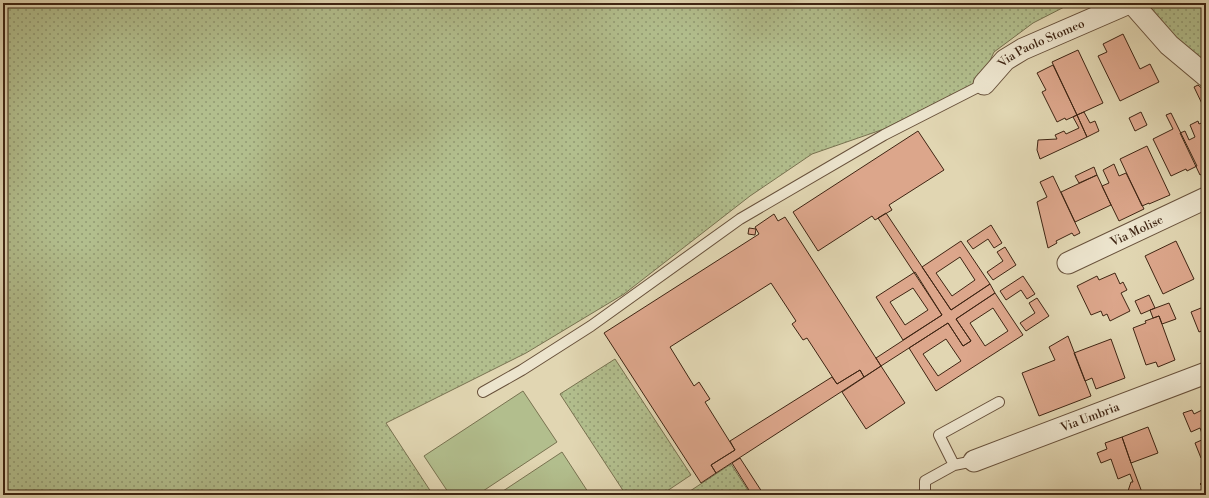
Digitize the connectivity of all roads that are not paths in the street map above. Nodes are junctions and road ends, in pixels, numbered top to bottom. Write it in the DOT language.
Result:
graph roads {
  1 [pos="1129,3"];
  2 [pos="1132,3"];
  3 [pos="1206,76"];
  4 [pos="984,84"];
  5 [pos="1206,198"];
  6 [pos="1068,263"];
  7 [pos="1206,373"];
  8 [pos="483,392"];
  9 [pos="999,402"];
  10 [pos="964,463"];
  11 [pos="925,495"];
  1 -- 4 [label="street, Via Paolo Stomeo"];
  2 -- 3 [label="street"];
  4 -- 8 [label="lane"];
  5 -- 6 [label="street, Via Molise"];
  7 -- 10 [label="street, Via Umbria"];
  9 -- 10 [label="lane"];
  10 -- 11 [label="lane"];
}
